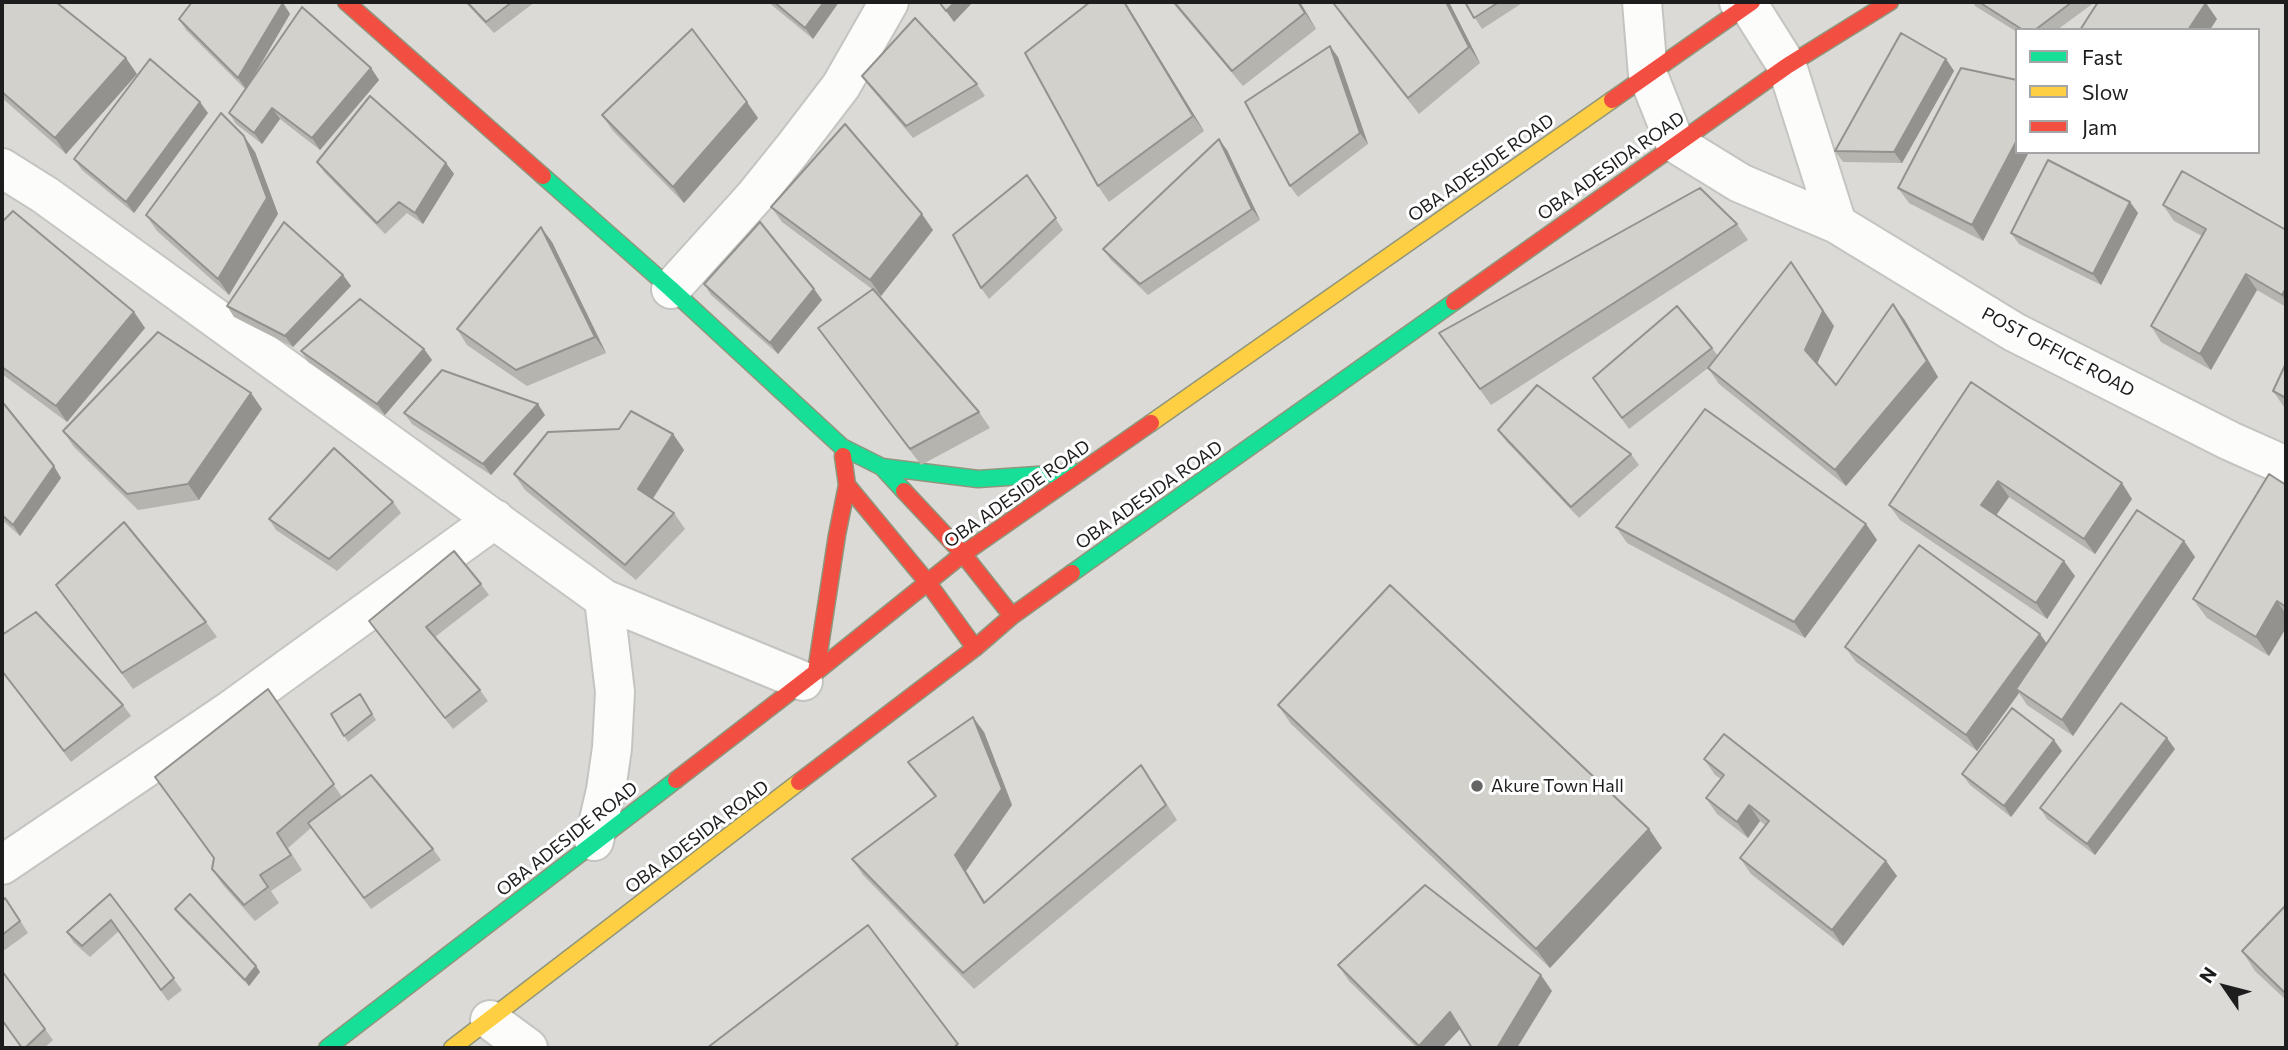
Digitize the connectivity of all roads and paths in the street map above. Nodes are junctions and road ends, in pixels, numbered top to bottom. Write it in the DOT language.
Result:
graph roads {
  1 [pos="346,2"];
  2 [pos="889,2"];
  3 [pos="1642,2"];
  4 [pos="1890,2"];
  5 [pos="1746,3"];
  6 [pos="1787,65"];
  7 [pos="1648,75"];
  8 [pos="1675,144"];
  9 [pos="2,168"];
  10 [pos="1836,224"];
  11 [pos="671,289"];
  12 [pos="842,447"];
  13 [pos="2286,466"];
  14 [pos="882,467"];
  15 [pos="1081,472"];
  16 [pos="847,485"];
  17 [pos="495,519"];
  18 [pos="963,554"];
  19 [pos="928,583"];
  20 [pos="604,598"];
  21 [pos="1012,616"];
  22 [pos="975,648"];
  23 [pos="809,677"];
  24 [pos="594,841"];
  25 [pos="2,865"];
  26 [pos="490,1020"];
  27 [pos="327,1048"];
  28 [pos="452,1048"];
  29 [pos="528,1048"];
  1 -- 11 [label="main road"];
  2 -- 11 [label="street"];
  3 -- 7 [label="street"];
  4 -- 6 [label="main road, OBA ADESIDA ROAD"];
  5 -- 6 [label="street"];
  5 -- 7 [label="main road, OBA ADESIDE ROAD"];
  6 -- 8 [label="main road, OBA ADESIDA ROAD"];
  6 -- 10 [label="street"];
  7 -- 8 [label="street"];
  7 -- 15 [label="main road, OBA ADESIDE ROAD"];
  8 -- 10 [label="street, POST OFFICE ROAD"];
  8 -- 21 [label="main road, OBA ADESIDA ROAD"];
  9 -- 17 [label="street"];
  10 -- 13 [label="street, POST OFFICE ROAD"];
  11 -- 12 [label="main road"];
  12 -- 14 [label="main road"];
  12 -- 16 [label="main road"];
  14 -- 15 [label="main road"];
  14 -- 18 [label="main road"];
  15 -- 18 [label="main road, OBA ADESIDE ROAD"];
  16 -- 19 [label="main road"];
  16 -- 23 [label="main road"];
  17 -- 20 [label="street"];
  17 -- 25 [label="street"];
  18 -- 19 [label="main road, OBA ADESIDE ROAD"];
  18 -- 21 [label="main road"];
  19 -- 22 [label="main road"];
  19 -- 23 [label="main road, OBA ADESIDE ROAD"];
  20 -- 23 [label="street"];
  20 -- 24 [label="street"];
  21 -- 22 [label="main road, OBA ADESIDA ROAD"];
  22 -- 26 [label="main road, OBA ADESIDA ROAD"];
  23 -- 24 [label="main road, OBA ADESIDE ROAD"];
  24 -- 27 [label="main road, OBA ADESIDE ROAD"];
  26 -- 28 [label="main road, OBA ADESIDA ROAD"];
  26 -- 29 [label="street"];
}
